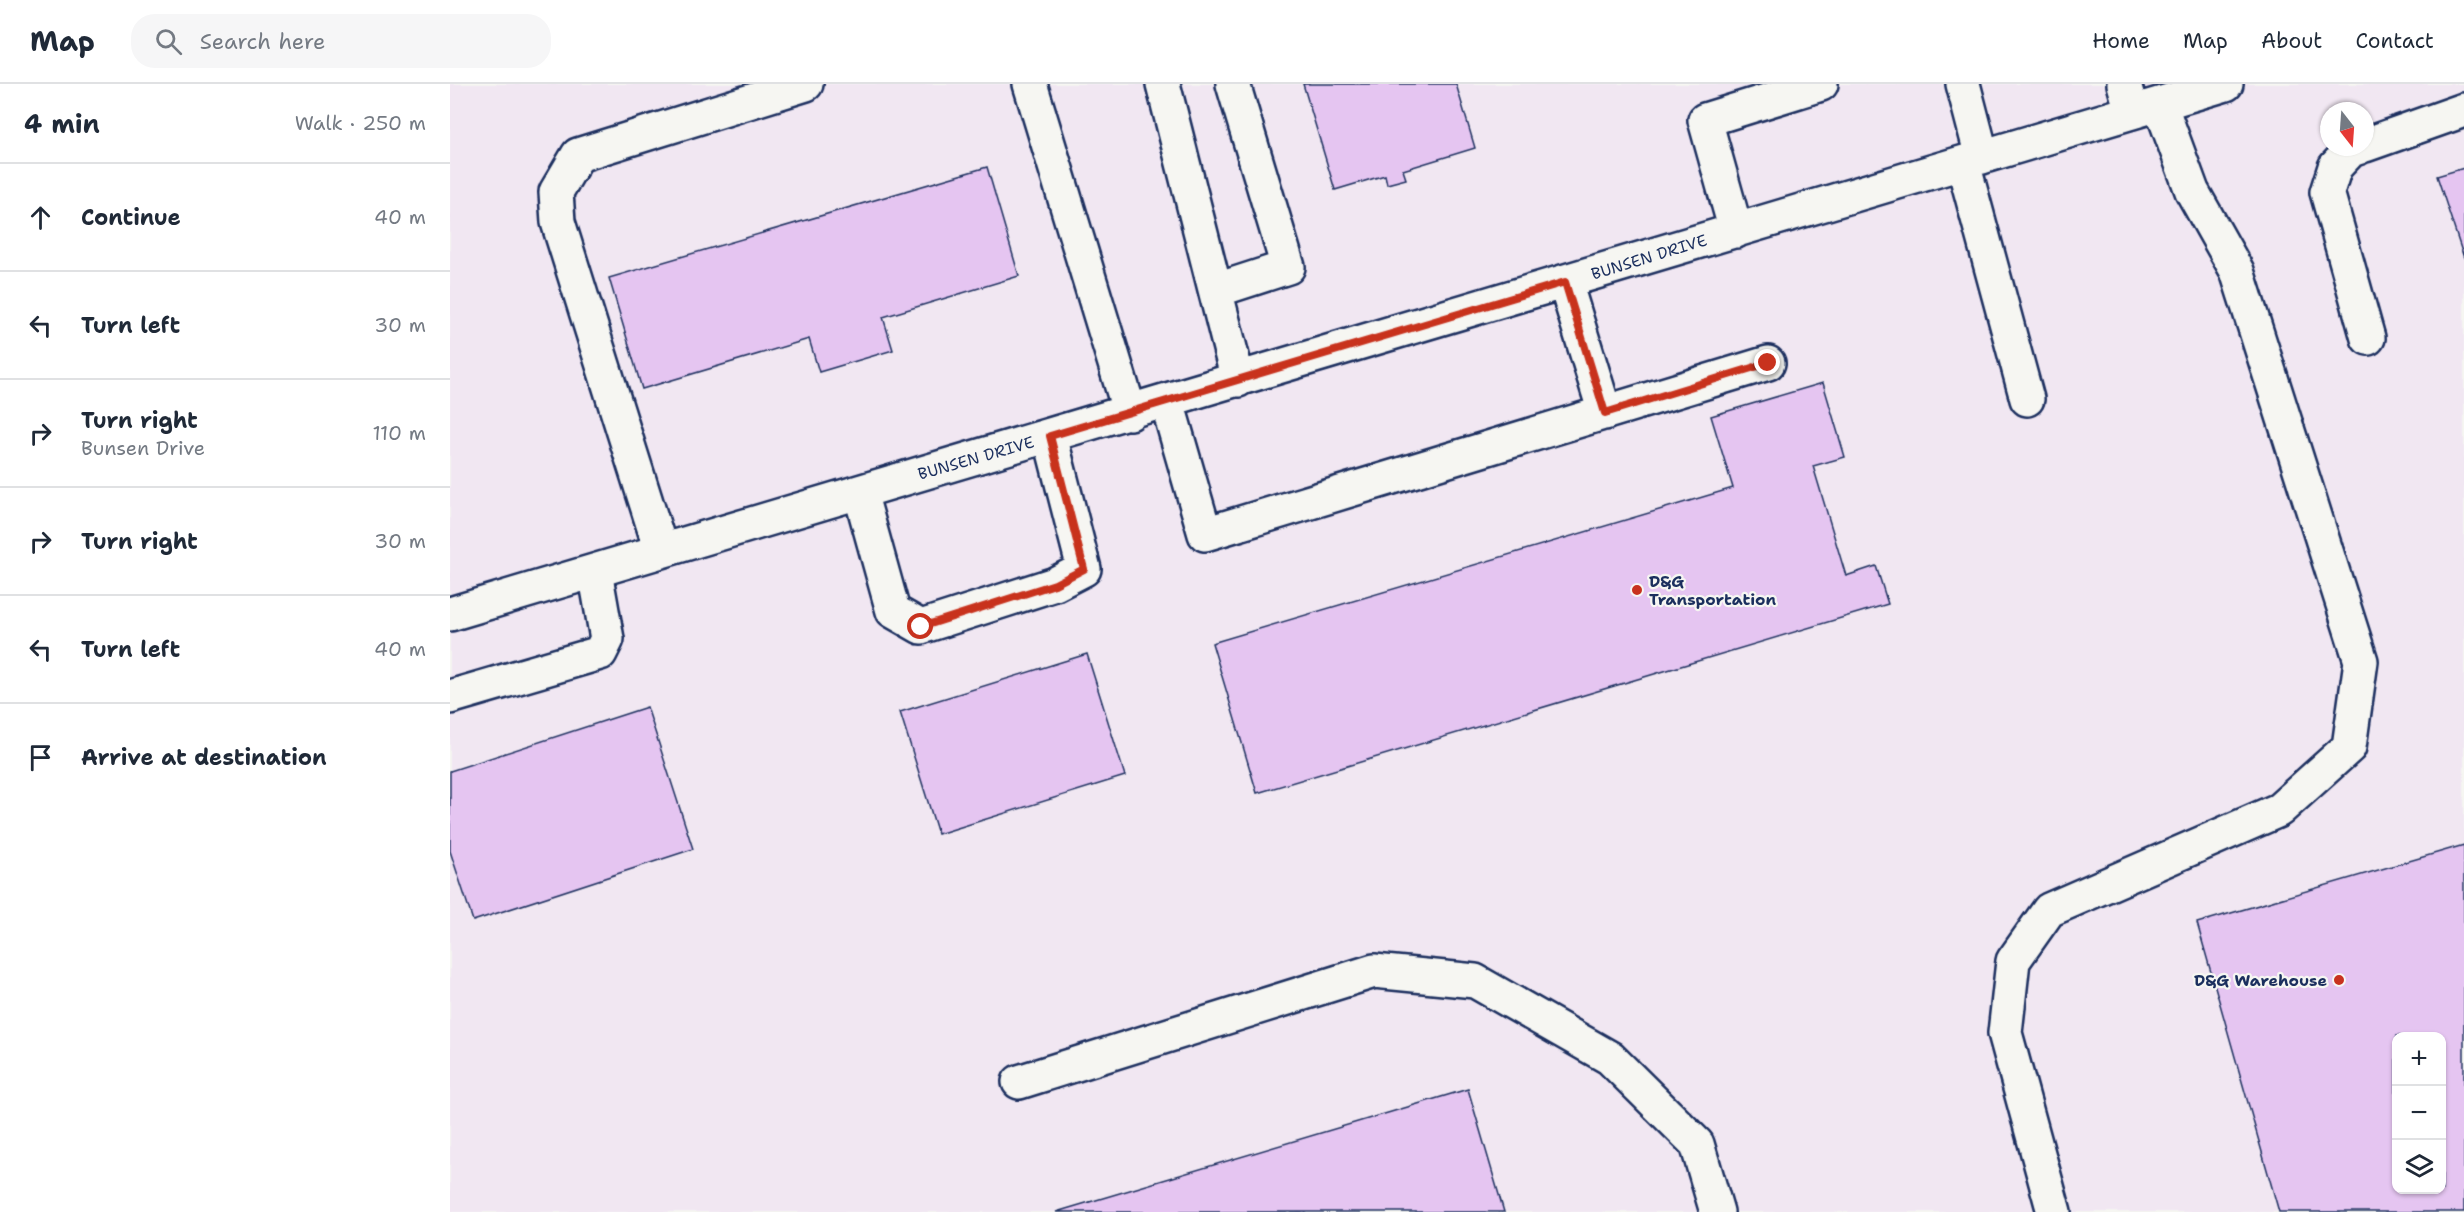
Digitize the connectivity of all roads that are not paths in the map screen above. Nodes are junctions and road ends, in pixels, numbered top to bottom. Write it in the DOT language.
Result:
graph roads {
  1 [pos="806,84"];
  2 [pos="1030,84"];
  3 [pos="1163,84"];
  4 [pos="1821,84"];
  5 [pos="1963,84"];
  6 [pos="2221,85"];
  7 [pos="1236,93"];
  8 [pos="2138,100"];
  9 [pos="2464,111"];
  10 [pos="2374,142"];
  11 [pos="2345,156"];
  12 [pos="1972,160"];
  13 [pos="1736,231"];
  14 [pos="1565,282"];
  15 [pos="1217,290"];
  16 [pos="2368,338"];
  17 [pos="1768,363"];
  18 [pos="1238,380"];
  19 [pos="2027,399"];
  20 [pos="1167,402"];
  21 [pos="1130,413"];
  22 [pos="1605,413"];
  23 [pos="1050,436"];
  24 [pos="860,492"];
  25 [pos="661,550"];
  26 [pos="595,571"];
  27 [pos="450,614"];
  28 [pos="450,697"];
  29 [pos="1019,1082"];
  30 [pos="1717,1212"];
  31 [pos="2054,1212"];
  1 -- 25 [label="street"];
  2 -- 21 [label="street"];
  3 -- 15 [label="street"];
  4 -- 13 [label="street"];
  5 -- 12 [label="street"];
  6 -- 8 [label="street, BUNSEN DRIVE"];
  7 -- 15 [label="street"];
  8 -- 12 [label="street, BUNSEN DRIVE"];
  8 -- 31 [label="street"];
  9 -- 10 [label="street"];
  11 -- 16 [label="street"];
  12 -- 13 [label="street, BUNSEN DRIVE"];
  12 -- 19 [label="street"];
  13 -- 14 [label="street, BUNSEN DRIVE"];
  14 -- 18 [label="street, BUNSEN DRIVE"];
  14 -- 22 [label="street"];
  15 -- 18 [label="street"];
  17 -- 22 [label="street"];
  18 -- 20 [label="street, BUNSEN DRIVE"];
  20 -- 21 [label="street, BUNSEN DRIVE"];
  20 -- 22 [label="street"];
  21 -- 23 [label="street, BUNSEN DRIVE"];
  23 -- 24 [label="street, BUNSEN DRIVE"];
  23 -- 24 [label="street"];
  24 -- 25 [label="street, BUNSEN DRIVE"];
  25 -- 26 [label="street, BUNSEN DRIVE"];
  26 -- 27 [label="street, BUNSEN DRIVE"];
  26 -- 28 [label="street"];
  29 -- 30 [label="street"];
}
